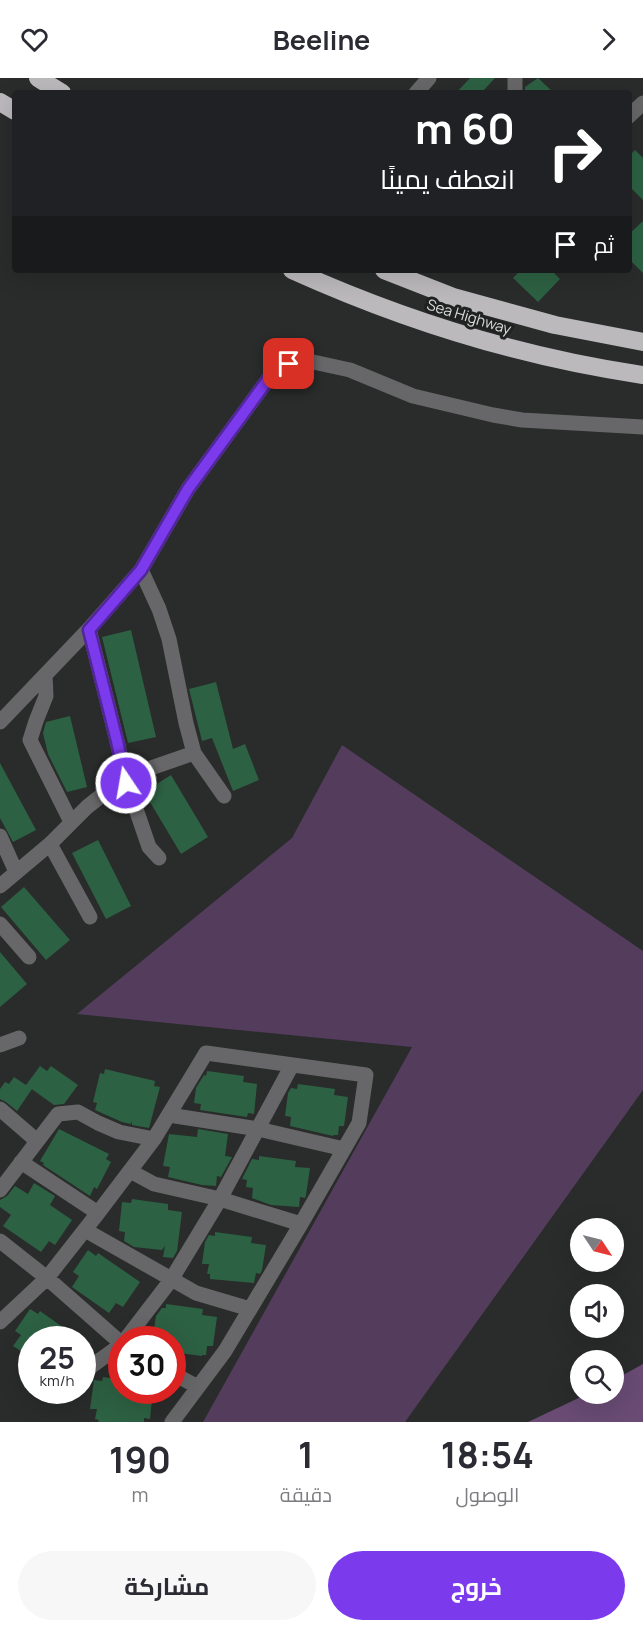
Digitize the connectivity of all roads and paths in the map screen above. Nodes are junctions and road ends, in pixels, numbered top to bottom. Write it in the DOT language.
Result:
graph roads {
  1 [pos="39,78"];
  2 [pos="429,78"];
  3 [pos="57,90"];
  4 [pos="419,90"];
  5 [pos="299,273"];
  6 [pos="392,273"];
  7 [pos="643,342"];
  8 [pos="643,375"];
  9 [pos="643,427"];
  10 [pos="141,570"];
  11 [pos="89,630"];
  12 [pos="45,675"];
  13 [pos="0,722"];
  14 [pos="194,753"];
  15 [pos="125,777"];
  16 [pos="224,796"];
  17 [pos="71,822"];
  18 [pos="0,836"];
  19 [pos="50,844"];
  20 [pos="159,858"];
  21 [pos="16,872"];
  22 [pos="0,886"];
  23 [pos="90,917"];
  24 [pos="0,924"];
  25 [pos="29,957"];
  26 [pos="19,1038"];
  27 [pos="0,1045"];
  28 [pos="292,1065"];
  29 [pos="0,1109"];
  30 [pos="169,1115"];
  31 [pos="258,1129"];
  32 [pos="154,1139"];
  33 [pos="37,1141"];
  34 [pos="344,1149"];
  35 [pos="21,1162"];
  36 [pos="130,1171"];
  37 [pos="0,1190"];
  38 [pos="220,1198"];
  39 [pos="98,1213"];
  40 [pos="301,1224"];
  41 [pos="85,1230"];
  42 [pos="0,1241"];
  43 [pos="47,1278"];
  44 [pos="171,1280"];
  45 [pos="250,1309"];
  46 [pos="0,1322"];
  47 [pos="136,1326"];
  48 [pos="108,1332"];
  49 [pos="186,1381"];
  50 [pos="198,1387"];
  51 [pos="172,1422"];
  1 -- 3 [label="highway"];
  2 -- 4 [label="street"];
  5 -- 8 [label="highway, Sea Highway"];
  6 -- 7 [label="highway, Sea Highway"];
  9 -- 10 [label="street"];
  10 -- 11 [label="street"];
  10 -- 14 [label="street"];
  11 -- 12 [label="street"];
  11 -- 15 [label="street"];
  12 -- 13 [label="street"];
  12 -- 17 [label="street"];
  14 -- 15 [label="street"];
  14 -- 16 [label="street"];
  15 -- 17 [label="street"];
  15 -- 20 [label="street"];
  17 -- 19 [label="street"];
  18 -- 21 [label="street"];
  19 -- 21 [label="street"];
  19 -- 23 [label="street"];
  21 -- 22 [label="street"];
  24 -- 25 [label="street"];
  26 -- 27 [label="street"];
  28 -- 30 [label="street"];
  28 -- 31 [label="street"];
  28 -- 34 [label="street"];
  29 -- 33 [label="street"];
  30 -- 31 [label="street"];
  30 -- 32 [label="street"];
  31 -- 34 [label="street"];
  31 -- 38 [label="street"];
  32 -- 33 [label="street"];
  32 -- 36 [label="street"];
  33 -- 35 [label="street"];
  34 -- 40 [label="street"];
  35 -- 37 [label="street"];
  35 -- 39 [label="street"];
  36 -- 38 [label="street"];
  36 -- 39 [label="street"];
  38 -- 40 [label="street"];
  38 -- 44 [label="street"];
  39 -- 41 [label="street"];
  40 -- 45 [label="street"];
  41 -- 43 [label="street"];
  41 -- 44 [label="street"];
  42 -- 43 [label="street"];
  43 -- 46 [label="street"];
  43 -- 48 [label="street"];
  44 -- 45 [label="street"];
  44 -- 47 [label="street"];
  45 -- 50 [label="street"];
  49 -- 50 [label="street"];
  50 -- 51 [label="street"];
}
